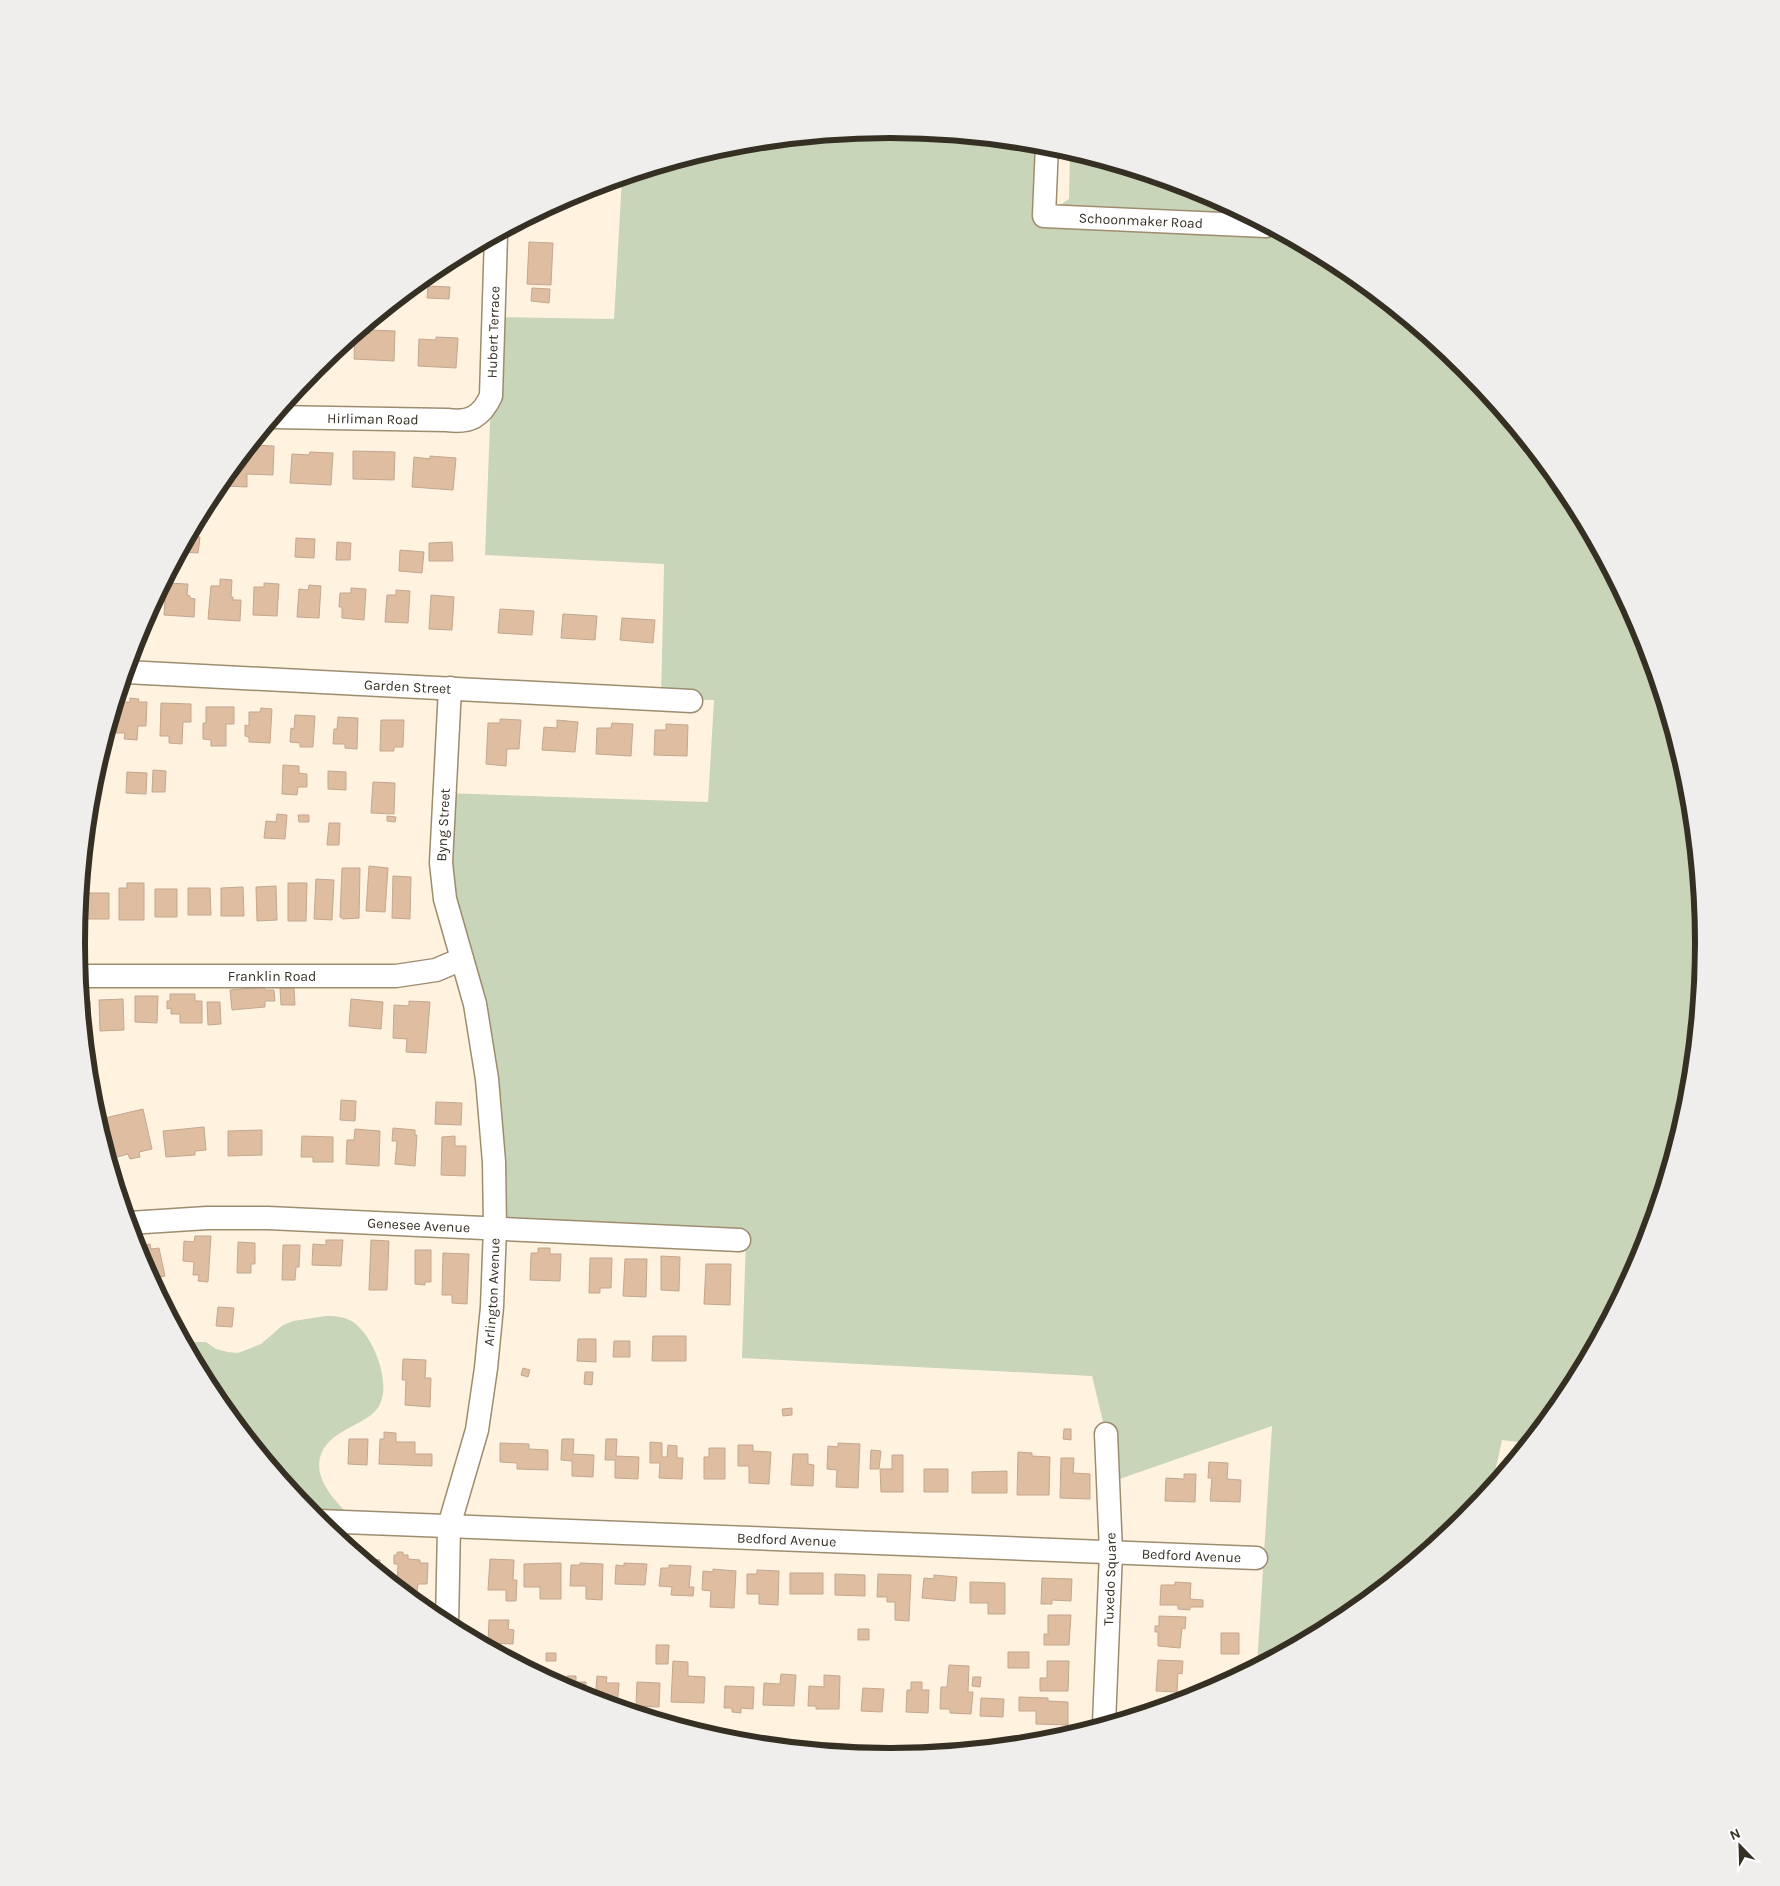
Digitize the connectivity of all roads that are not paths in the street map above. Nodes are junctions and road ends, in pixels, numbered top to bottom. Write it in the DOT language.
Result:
graph roads {
  1 [pos="1047,153"];
  2 [pos="1254,225"];
  3 [pos="496,242"];
  4 [pos="281,417"];
  5 [pos="472,419"];
  6 [pos="132,672"];
  7 [pos="450,688"];
  8 [pos="690,701"];
  9 [pos="462,959"];
  10 [pos="86,976"];
  11 [pos="136,1223"];
  12 [pos="495,1228"];
  13 [pos="739,1240"];
  14 [pos="1106,1434"];
  15 [pos="331,1521"];
  16 [pos="449,1526"];
  17 [pos="1111,1552"];
  18 [pos="1256,1558"];
  19 [pos="447,1615"];
  20 [pos="1104,1719"];
  1 -- 2 [label="street, Schoonmaker Road"];
  3 -- 5 [label="street, Hubert Terrace"];
  4 -- 5 [label="street, Hirliman Road"];
  6 -- 7 [label="street, Garden Street"];
  7 -- 8 [label="street, Garden Street"];
  7 -- 9 [label="street, Byng Street"];
  9 -- 10 [label="street, Franklin Road"];
  9 -- 12 [label="street, Arlington Avenue"];
  11 -- 12 [label="street, Genesee Avenue"];
  12 -- 13 [label="street, Genesee Avenue"];
  12 -- 16 [label="street, Arlington Avenue"];
  14 -- 17 [label="street, Tuxedo Square"];
  15 -- 16 [label="street, Bedford Avenue"];
  16 -- 17 [label="street, Bedford Avenue"];
  16 -- 19 [label="street, Arlington Avenue"];
  17 -- 18 [label="street, Bedford Avenue"];
  17 -- 20 [label="street, Tuxedo Square"];
}
